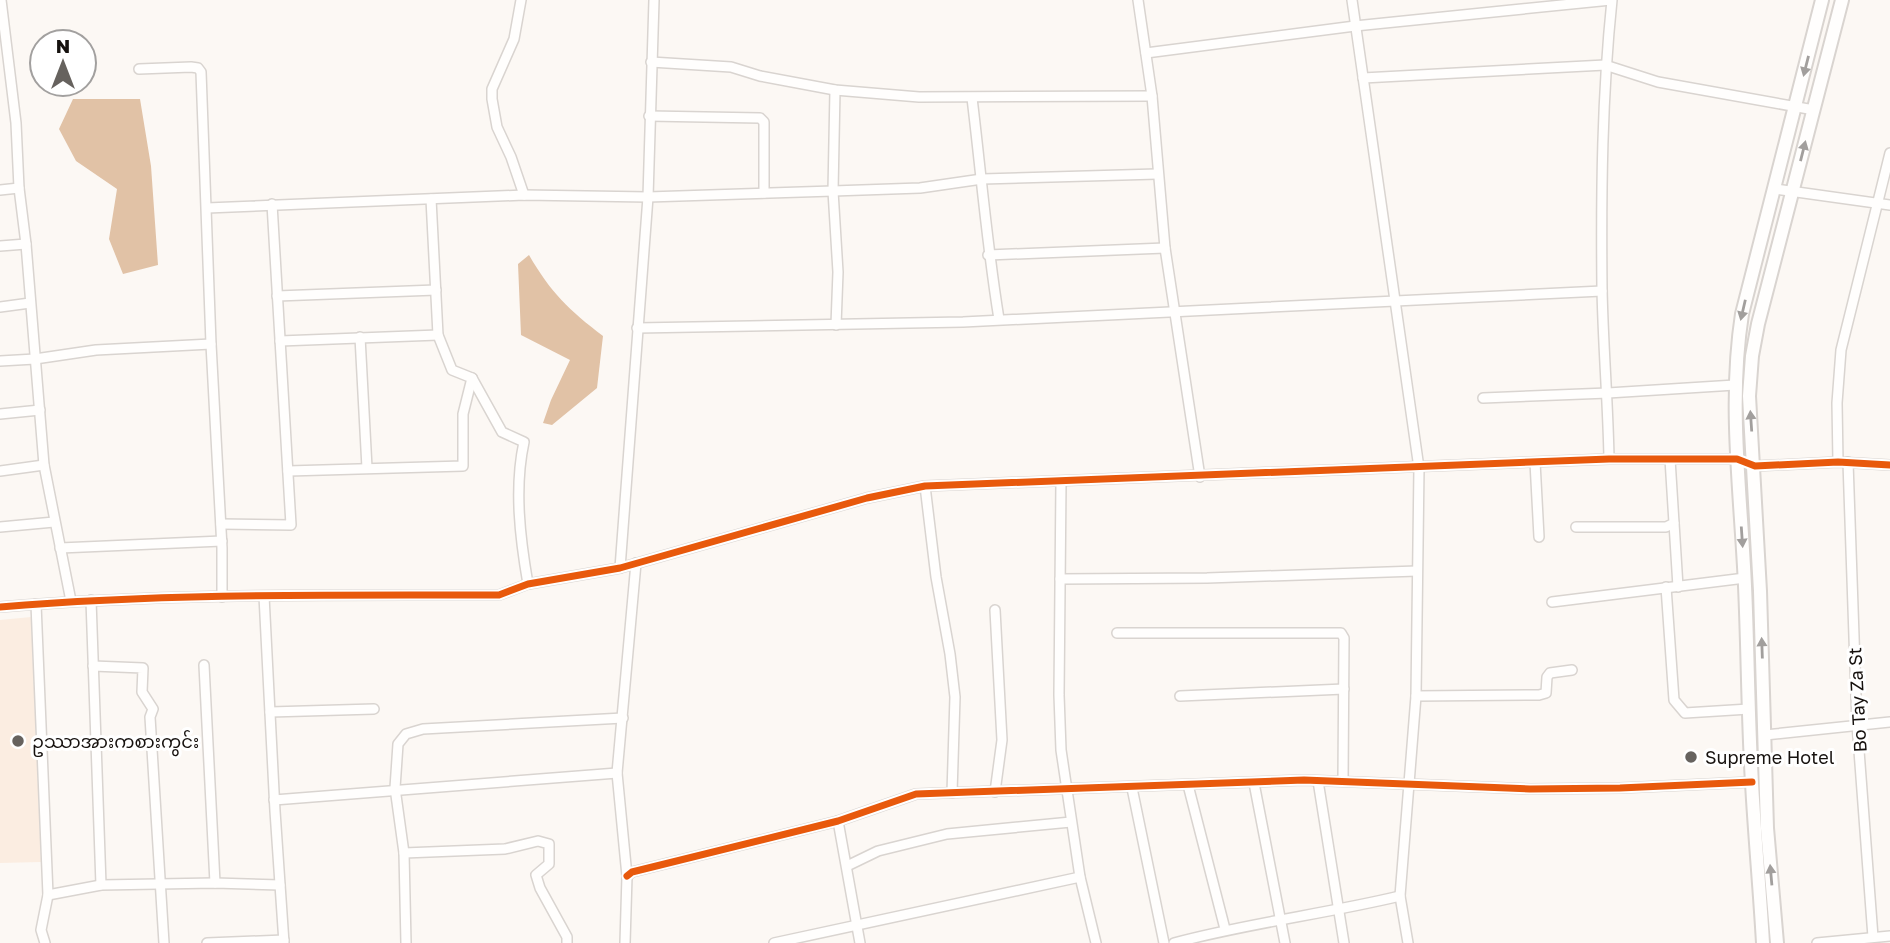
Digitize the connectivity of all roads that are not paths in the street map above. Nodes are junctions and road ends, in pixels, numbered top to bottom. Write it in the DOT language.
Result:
graph roads {
  1 [pos="1,0"];
  2 [pos="521,0"];
  3 [pos="654,0"];
  4 [pos="1138,0"];
  5 [pos="1352,0"];
  6 [pos="1612,0"];
  7 [pos="1822,0"];
  8 [pos="1842,0"];
  9 [pos="1355,26"];
  10 [pos="1146,53"];
  11 [pos="650,62"];
  12 [pos="1605,65"];
  13 [pos="139,69"];
  14 [pos="1363,78"];
  15 [pos="835,90"];
  16 [pos="1152,96"];
  17 [pos="972,98"];
  18 [pos="1796,106"];
  19 [pos="1814,110"];
  20 [pos="649,116"];
  21 [pos="1890,153"];
  22 [pos="1157,174"];
  23 [pos="982,179"];
  24 [pos="19,188"];
  25 [pos="1774,189"];
  26 [pos="0,190"];
  27 [pos="833,191"];
  28 [pos="1793,191"];
  29 [pos="764,193"];
  30 [pos="524,195"];
  31 [pos="648,197"];
  32 [pos="431,199"];
  33 [pos="1878,203"];
  34 [pos="272,204"];
  35 [pos="1890,205"];
  36 [pos="207,208"];
  37 [pos="26,244"];
  38 [pos="0,246"];
  39 [pos="1165,248"];
  40 [pos="988,255"];
  41 [pos="1751,281"];
  42 [pos="1767,288"];
  43 [pos="436,290"];
  44 [pos="1602,291"];
  45 [pos="277,296"];
  46 [pos="1396,300"];
  47 [pos="30,303"];
  48 [pos="0,307"];
  49 [pos="1176,313"];
  50 [pos="999,319"];
  51 [pos="836,325"];
  52 [pos="637,328"];
  53 [pos="438,335"];
  54 [pos="360,337"];
  55 [pos="280,341"];
  56 [pos="211,344"];
  57 [pos="35,359"];
  58 [pos="0,361"];
  59 [pos="472,378"];
  60 [pos="1735,385"];
  61 [pos="1608,393"];
  62 [pos="1483,398"];
  63 [pos="40,410"];
  64 [pos="0,414"];
  65 [pos="1609,459"];
  66 [pos="1670,459"];
  67 [pos="1737,459"];
  68 [pos="1535,462"];
  69 [pos="1843,462"];
  70 [pos="44,465"];
  71 [pos="1890,465"];
  72 [pos="1755,466"];
  73 [pos="367,468"];
  74 [pos="1419,468"];
  75 [pos="0,471"];
  76 [pos="288,471"];
  77 [pos="1200,477"];
  78 [pos="1061,482"];
  79 [pos="925,486"];
  80 [pos="54,522"];
  81 [pos="1674,523"];
  82 [pos="221,524"];
  83 [pos="0,527"];
  84 [pos="1576,527"];
  85 [pos="1539,537"];
  86 [pos="222,541"];
  87 [pos="60,548"];
  88 [pos="636,563"];
  89 [pos="620,568"];
  90 [pos="1418,571"];
  91 [pos="1060,579"];
  92 [pos="1745,579"];
  93 [pos="528,584"];
  94 [pos="1666,587"];
  95 [pos="1678,587"];
  96 [pos="264,596"];
  97 [pos="222,597"];
  98 [pos="92,600"];
  99 [pos="71,601"];
  100 [pos="1552,602"];
  101 [pos="36,604"];
  102 [pos="0,607"];
  103 [pos="995,610"];
  104 [pos="1117,633"];
  105 [pos="204,665"];
  106 [pos="93,666"];
  107 [pos="1572,670"];
  108 [pos="1344,690"];
  109 [pos="1181,696"];
  110 [pos="1416,696"];
  111 [pos="374,709"];
  112 [pos="1749,709"];
  113 [pos="270,712"];
  114 [pos="623,718"];
  115 [pos="1890,722"];
  116 [pos="1857,724"];
  117 [pos="1765,734"];
  118 [pos="617,773"];
  119 [pos="1318,781"];
  120 [pos="1343,781"];
  121 [pos="1254,782"];
  122 [pos="1752,782"];
  123 [pos="1411,783"];
  124 [pos="1188,785"];
  125 [pos="395,788"];
  126 [pos="1132,788"];
  127 [pos="1068,790"];
  128 [pos="995,792"];
  129 [pos="952,793"];
  130 [pos="274,800"];
  131 [pos="838,821"];
  132 [pos="1071,822"];
  133 [pos="404,853"];
  134 [pos="847,866"];
  135 [pos="627,876"];
  136 [pos="1080,877"];
  137 [pos="215,883"];
  138 [pos="101,885"];
  139 [pos="161,885"];
  140 [pos="280,885"];
  141 [pos="48,895"];
  142 [pos="1400,897"];
  143 [pos="1337,911"];
  144 [pos="1280,920"];
  145 [pos="855,927"];
  146 [pos="1225,929"];
  147 [pos="1890,936"];
  148 [pos="1873,937"];
  149 [pos="284,941"];
  150 [pos="45,943"];
  151 [pos="164,943"];
  152 [pos="207,943"];
  153 [pos="406,943"];
  154 [pos="567,943"];
  155 [pos="625,943"];
  156 [pos="774,943"];
  157 [pos="859,943"];
  158 [pos="1096,943"];
  159 [pos="1164,943"];
  160 [pos="1174,943"];
  161 [pos="1285,943"];
  162 [pos="1343,943"];
  163 [pos="1408,943"];
  164 [pos="1763,943"];
  165 [pos="1777,943"];
  166 [pos="1817,943"];
  1 -- 24 [label="street"];
  2 -- 30 [label="street"];
  3 -- 11 [label="street"];
  4 -- 10 [label="street"];
  5 -- 9 [label="street"];
  6 -- 9 [label="street"];
  6 -- 12 [label="street"];
  7 -- 18 [label="highway, one-way"];
  8 -- 19 [label="highway"];
  9 -- 10 [label="street"];
  9 -- 14 [label="street"];
  10 -- 16 [label="street"];
  11 -- 15 [label="street"];
  11 -- 20 [label="street"];
  12 -- 14 [label="street"];
  12 -- 18 [label="street"];
  12 -- 44 [label="street"];
  13 -- 36 [label="street"];
  14 -- 46 [label="street"];
  15 -- 17 [label="street"];
  15 -- 27 [label="street"];
  16 -- 17 [label="street"];
  16 -- 22 [label="street"];
  17 -- 23 [label="street"];
  18 -- 19 [label="street"];
  18 -- 25 [label="highway"];
  28 -- 19 [label="highway, one-way"];
  20 -- 29 [label="street"];
  20 -- 31 [label="street"];
  21 -- 33 [label="street, Bo Tay Za St"];
  22 -- 23 [label="street"];
  22 -- 39 [label="street"];
  23 -- 27 [label="street"];
  23 -- 40 [label="street"];
  24 -- 26 [label="street"];
  24 -- 37 [label="street"];
  25 -- 28 [label="street"];
  25 -- 41 [label="highway"];
  27 -- 29 [label="street"];
  27 -- 51 [label="street"];
  28 -- 33 [label="street"];
  28 -- 42 [label="highway"];
  29 -- 31 [label="street"];
  30 -- 31 [label="street"];
  30 -- 32 [label="street"];
  31 -- 52 [label="street"];
  32 -- 34 [label="street"];
  32 -- 43 [label="street"];
  33 -- 35 [label="street"];
  33 -- 69 [label="street, Bo Tay Za St"];
  34 -- 36 [label="street"];
  34 -- 45 [label="street"];
  36 -- 56 [label="street"];
  37 -- 38 [label="street"];
  37 -- 47 [label="street"];
  39 -- 40 [label="street"];
  39 -- 49 [label="street"];
  40 -- 50 [label="street"];
  41 -- 42 [label="highway"];
  41 -- 60 [label="highway, one-way"];
  72 -- 42 [label="highway, one-way"];
  43 -- 45 [label="street"];
  43 -- 53 [label="street"];
  44 -- 46 [label="street"];
  44 -- 61 [label="street"];
  45 -- 55 [label="street"];
  46 -- 49 [label="street"];
  46 -- 74 [label="street"];
  47 -- 48 [label="street"];
  47 -- 57 [label="street"];
  49 -- 50 [label="street"];
  49 -- 77 [label="street"];
  50 -- 51 [label="street"];
  51 -- 52 [label="street"];
  52 -- 89 [label="street"];
  53 -- 54 [label="street"];
  53 -- 59 [label="street"];
  54 -- 55 [label="street"];
  54 -- 73 [label="street"];
  55 -- 76 [label="street"];
  56 -- 57 [label="street"];
  56 -- 82 [label="street"];
  57 -- 58 [label="street"];
  57 -- 63 [label="street"];
  59 -- 73 [label="street"];
  59 -- 93 [label="street"];
  60 -- 61 [label="street"];
  60 -- 67 [label="highway"];
  61 -- 62 [label="street"];
  61 -- 65 [label="street"];
  63 -- 64 [label="street"];
  63 -- 70 [label="street"];
  65 -- 66 [label="street"];
  65 -- 68 [label="street"];
  66 -- 67 [label="street"];
  66 -- 81 [label="street"];
  67 -- 72 [label="street"];
  67 -- 92 [label="highway, one-way"];
  68 -- 74 [label="street"];
  68 -- 85 [label="street"];
  69 -- 71 [label="street"];
  69 -- 72 [label="street"];
  69 -- 116 [label="street, Bo Tay Za St"];
  70 -- 75 [label="street"];
  70 -- 80 [label="street"];
  117 -- 72 [label="highway, one-way"];
  73 -- 76 [label="street"];
  74 -- 77 [label="street"];
  74 -- 90 [label="street"];
  76 -- 82 [label="street"];
  77 -- 78 [label="street"];
  78 -- 79 [label="street"];
  78 -- 91 [label="street"];
  79 -- 88 [label="street"];
  79 -- 129 [label="street"];
  80 -- 83 [label="street"];
  80 -- 87 [label="street"];
  81 -- 84 [label="street"];
  81 -- 95 [label="street"];
  82 -- 86 [label="street"];
  86 -- 87 [label="street"];
  86 -- 97 [label="street"];
  87 -- 99 [label="street"];
  88 -- 89 [label="street"];
  88 -- 114 [label="street"];
  89 -- 93 [label="street"];
  90 -- 91 [label="street"];
  90 -- 110 [label="street"];
  91 -- 127 [label="street"];
  92 -- 95 [label="street"];
  92 -- 112 [label="highway"];
  93 -- 96 [label="street"];
  94 -- 95 [label="street"];
  94 -- 100 [label="street"];
  94 -- 112 [label="street"];
  96 -- 97 [label="street"];
  96 -- 113 [label="street"];
  97 -- 98 [label="street"];
  98 -- 99 [label="street"];
  98 -- 106 [label="street"];
  99 -- 101 [label="street"];
  101 -- 102 [label="street"];
  101 -- 141 [label="street"];
  103 -- 128 [label="street"];
  104 -- 108 [label="street"];
  105 -- 137 [label="street"];
  106 -- 138 [label="street"];
  106 -- 139 [label="street"];
  107 -- 110 [label="street"];
  108 -- 109 [label="street"];
  108 -- 120 [label="street"];
  110 -- 123 [label="street"];
  111 -- 113 [label="street"];
  112 -- 122 [label="highway"];
  113 -- 130 [label="street"];
  114 -- 118 [label="street"];
  114 -- 125 [label="street"];
  115 -- 116 [label="street"];
  116 -- 117 [label="street"];
  116 -- 148 [label="street, Bo Tay Za St"];
  165 -- 117 [label="highway, one-way"];
  118 -- 125 [label="street"];
  118 -- 135 [label="street"];
  119 -- 120 [label="street"];
  119 -- 121 [label="street"];
  119 -- 143 [label="street"];
  120 -- 123 [label="street"];
  121 -- 124 [label="street"];
  121 -- 144 [label="street"];
  122 -- 123 [label="street"];
  122 -- 164 [label="highway"];
  123 -- 142 [label="street"];
  124 -- 126 [label="street"];
  124 -- 146 [label="street"];
  125 -- 130 [label="street"];
  125 -- 133 [label="street"];
  126 -- 127 [label="street"];
  126 -- 159 [label="street"];
  127 -- 128 [label="street"];
  127 -- 132 [label="street"];
  128 -- 129 [label="street"];
  129 -- 131 [label="street"];
  130 -- 140 [label="street"];
  131 -- 134 [label="street"];
  131 -- 135 [label="street"];
  132 -- 134 [label="street"];
  132 -- 136 [label="street"];
  133 -- 153 [label="street"];
  133 -- 154 [label="street"];
  134 -- 145 [label="street"];
  135 -- 155 [label="street"];
  136 -- 145 [label="street"];
  136 -- 158 [label="street"];
  137 -- 139 [label="street"];
  137 -- 140 [label="street"];
  138 -- 139 [label="street"];
  138 -- 141 [label="street"];
  139 -- 151 [label="street"];
  140 -- 149 [label="street"];
  141 -- 150 [label="street"];
  142 -- 143 [label="street"];
  142 -- 163 [label="street"];
  143 -- 144 [label="street"];
  143 -- 162 [label="street"];
  144 -- 146 [label="street"];
  144 -- 161 [label="street"];
  145 -- 156 [label="street"];
  145 -- 157 [label="street"];
  146 -- 160 [label="street"];
  147 -- 148 [label="street"];
  148 -- 166 [label="street"];
  149 -- 152 [label="street"];
}
